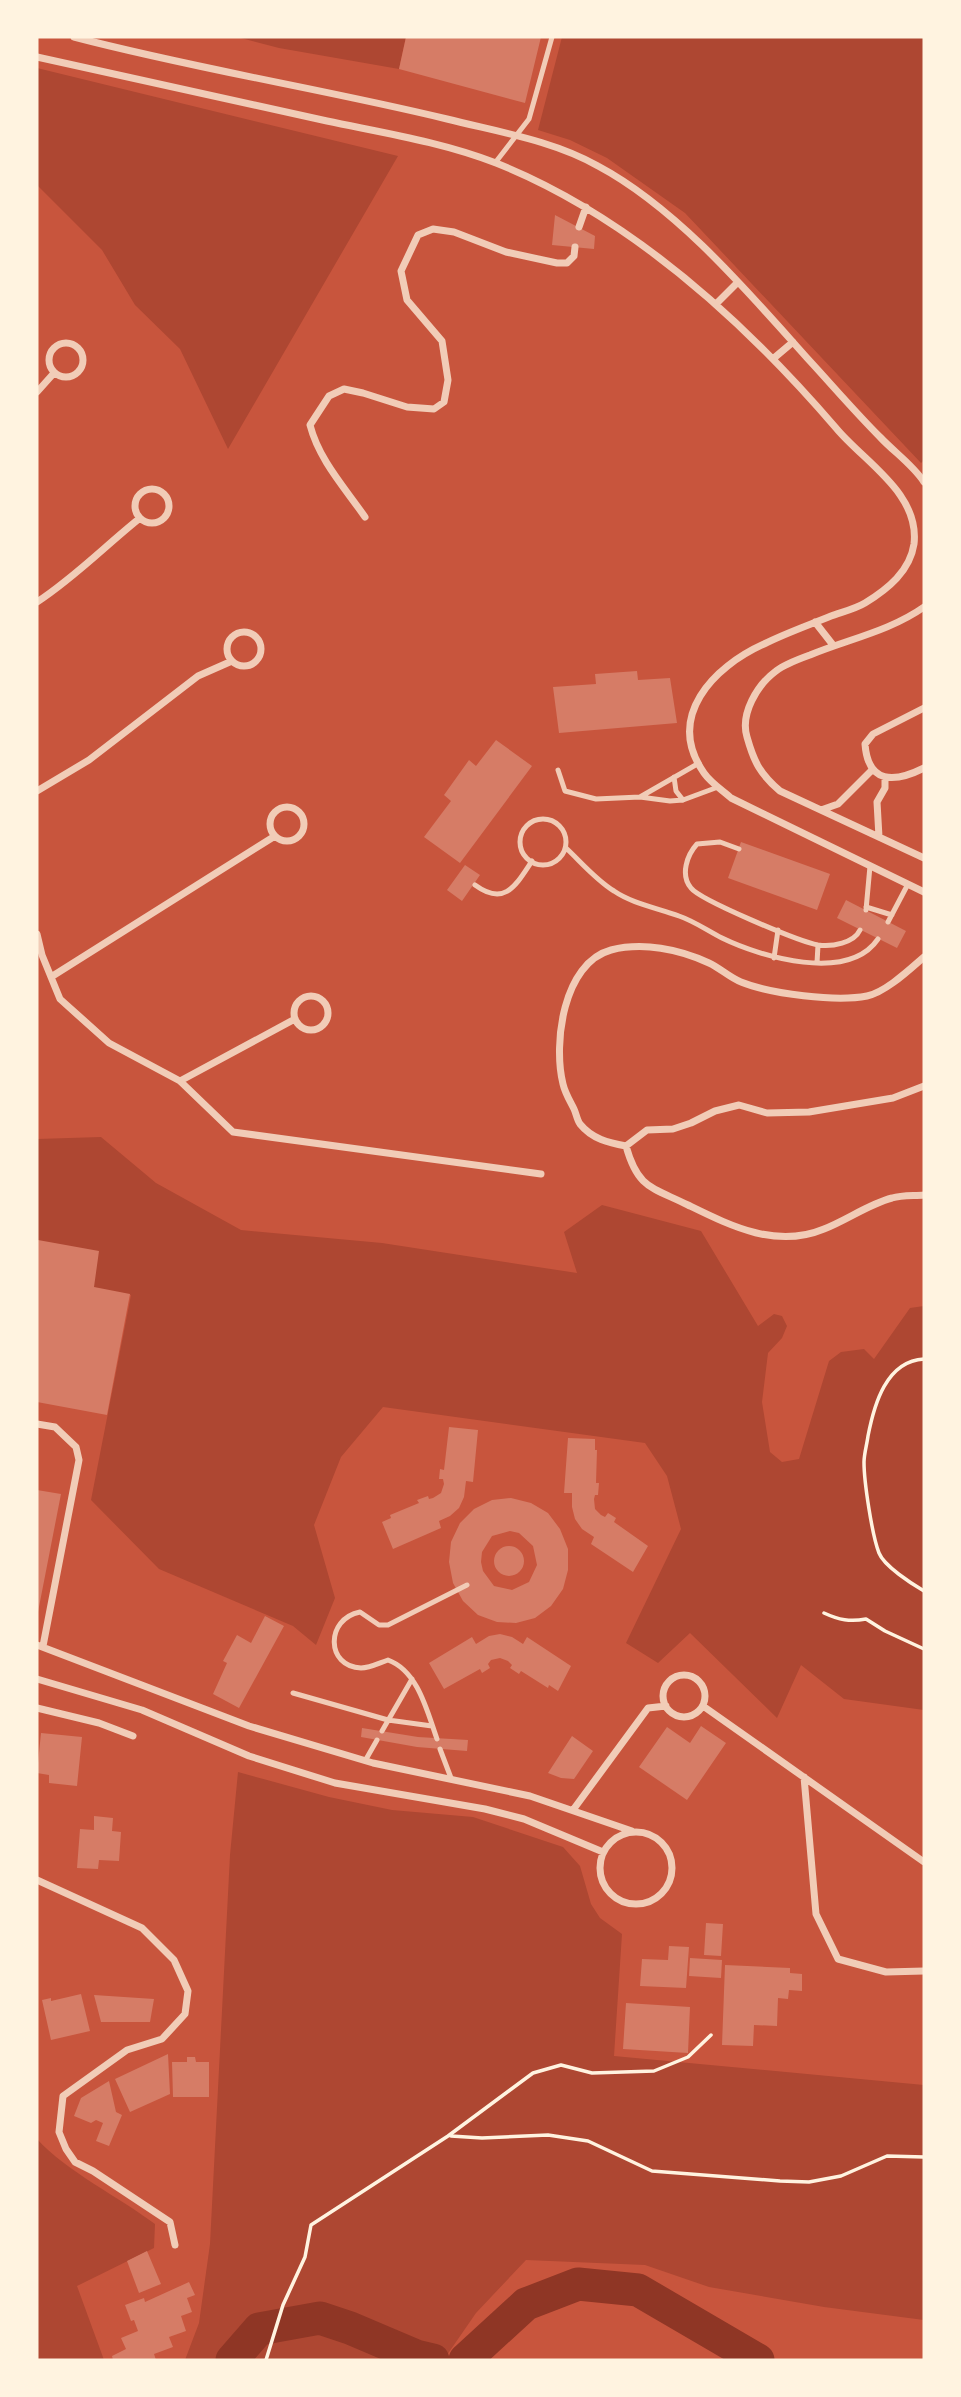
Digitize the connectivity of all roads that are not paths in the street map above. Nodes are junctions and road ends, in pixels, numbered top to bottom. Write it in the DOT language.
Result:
graph roads {
  1 [pos="74,37"];
  2 [pos="552,37"];
  3 [pos="37,57"];
  4 [pos="514,136"];
  5 [pos="495,163"];
  6 [pos="586,207"];
  7 [pos="579,228"];
  8 [pos="575,252"];
  9 [pos="738,282"];
  10 [pos="716,303"];
  11 [pos="793,342"];
  12 [pos="774,358"];
  13 [pos="54,373"];
  14 [pos="37,392"];
  15 [pos="923,478"];
  16 [pos="365,517"];
  17 [pos="140,518"];
  18 [pos="37,602"];
  19 [pos="924,607"];
  20 [pos="815,622"];
  21 [pos="833,645"];
  22 [pos="232,661"];
  23 [pos="924,708"];
  24 [pos="699,763"];
  25 [pos="924,768"];
  26 [pos="558,770"];
  27 [pos="872,770"];
  28 [pos="674,777"];
  29 [pos="885,778"];
  30 [pos="718,786"];
  31 [pos="37,791"];
  32 [pos="640,797"];
  33 [pos="683,800"];
  34 [pos="821,810"];
  35 [pos="275,836"];
  36 [pos="879,837"];
  37 [pos="566,848"];
  38 [pos="738,849"];
  39 [pos="924,858"];
  40 [pos="532,861"];
  41 [pos="870,866"];
  42 [pos="908,884"];
  43 [pos="475,885"];
  44 [pos="924,892"];
  45 [pos="778,930"];
  46 [pos="860,930"];
  47 [pos="37,934"];
  48 [pos="878,939"];
  49 [pos="818,945"];
  50 [pos="924,957"];
  51 [pos="775,958"];
  52 [pos="817,963"];
  53 [pos="51,978"];
  54 [pos="295,1018"];
  55 [pos="180,1081"];
  56 [pos="924,1086"];
  57 [pos="626,1146"];
  58 [pos="541,1174"];
  59 [pos="924,1195"];
  60 [pos="37,1424"];
  61 [pos="467,1585"];
  62 [pos="40,1646"];
  63 [pos="37,1679"];
  64 [pos="412,1679"];
  65 [pos="293,1693"];
  66 [pos="666,1706"];
  67 [pos="703,1706"];
  68 [pos="37,1708"];
  69 [pos="388,1720"];
  70 [pos="432,1726"];
  71 [pos="382,1731"];
  72 [pos="134,1736"];
  73 [pos="437,1738"];
  74 [pos="377,1740"];
  75 [pos="440,1749"];
  76 [pos="365,1760"];
  77 [pos="804,1777"];
  78 [pos="451,1778"];
  79 [pos="573,1810"];
  80 [pos="632,1831"];
  81 [pos="603,1852"];
  82 [pos="924,1862"];
  83 [pos="37,1880"];
  84 [pos="924,1971"];
  85 [pos="175,2245"];
  1 -- 4 [label="street"];
  2 -- 4 [label="lane"];
  3 -- 5 [label="street"];
  4 -- 5 [label="lane"];
  4 -- 9 [label="street"];
  5 -- 6 [label="street"];
  6 -- 7 [label="street"];
  6 -- 10 [label="street"];
  8 -- 16 [label="street"];
  9 -- 10 [label="street"];
  9 -- 11 [label="street"];
  10 -- 12 [label="street"];
  11 -- 12 [label="street"];
  11 -- 15 [label="street"];
  12 -- 20 [label="street"];
  13 -- 13 [label="street"];
  13 -- 14 [label="street"];
  17 -- 17 [label="street"];
  17 -- 18 [label="street"];
  19 -- 21 [label="street"];
  20 -- 21 [label="street"];
  20 -- 24 [label="street"];
  21 -- 34 [label="street"];
  22 -- 22 [label="street"];
  22 -- 31 [label="street"];
  23 -- 27 [label="street"];
  24 -- 28 [label="lane"];
  24 -- 30 [label="street"];
  25 -- 29 [label="street"];
  26 -- 32 [label="lane"];
  27 -- 29 [label="street"];
  27 -- 34 [label="street"];
  28 -- 32 [label="lane"];
  28 -- 33 [label="lane"];
  29 -- 36 [label="street"];
  30 -- 33 [label="lane"];
  30 -- 41 [label="street"];
  32 -- 33 [label="lane"];
  34 -- 36 [label="street"];
  35 -- 35 [label="street"];
  35 -- 53 [label="street"];
  36 -- 39 [label="street"];
  37 -- 40 [label="lane"];
  37 -- 40 [label="lane"];
  37 -- 51 [label="lane"];
  38 -- 45 [label="lane"];
  40 -- 43 [label="lane"];
  41 -- 42 [label="street"];
  41 -- 42 [label="lane"];
  42 -- 44 [label="street"];
  45 -- 49 [label="lane"];
  45 -- 51 [label="lane"];
  46 -- 49 [label="lane"];
  47 -- 53 [label="street"];
  48 -- 52 [label="lane"];
  49 -- 52 [label="lane"];
  50 -- 57 [label="street"];
  51 -- 52 [label="lane"];
  53 -- 55 [label="street"];
  54 -- 54 [label="street"];
  54 -- 55 [label="street"];
  55 -- 58 [label="street"];
  56 -- 57 [label="street"];
  57 -- 59 [label="street"];
  60 -- 62 [label="street"];
  61 -- 64 [label="lane"];
  62 -- 76 [label="street"];
  63 -- 81 [label="street"];
  64 -- 69 [label="lane"];
  64 -- 70 [label="lane"];
  65 -- 69 [label="lane"];
  66 -- 67 [label="street"];
  66 -- 67 [label="street"];
  66 -- 79 [label="street"];
  67 -- 77 [label="street"];
  68 -- 72 [label="street"];
  69 -- 70 [label="lane"];
  69 -- 71 [label="lane"];
  70 -- 73 [label="lane"];
  74 -- 76 [label="lane"];
  75 -- 78 [label="lane"];
  76 -- 78 [label="street"];
  77 -- 82 [label="street"];
  77 -- 84 [label="street"];
  78 -- 79 [label="street"];
  79 -- 80 [label="street"];
  80 -- 81 [label="street"];
  80 -- 81 [label="street"];
  83 -- 85 [label="street"];
}
